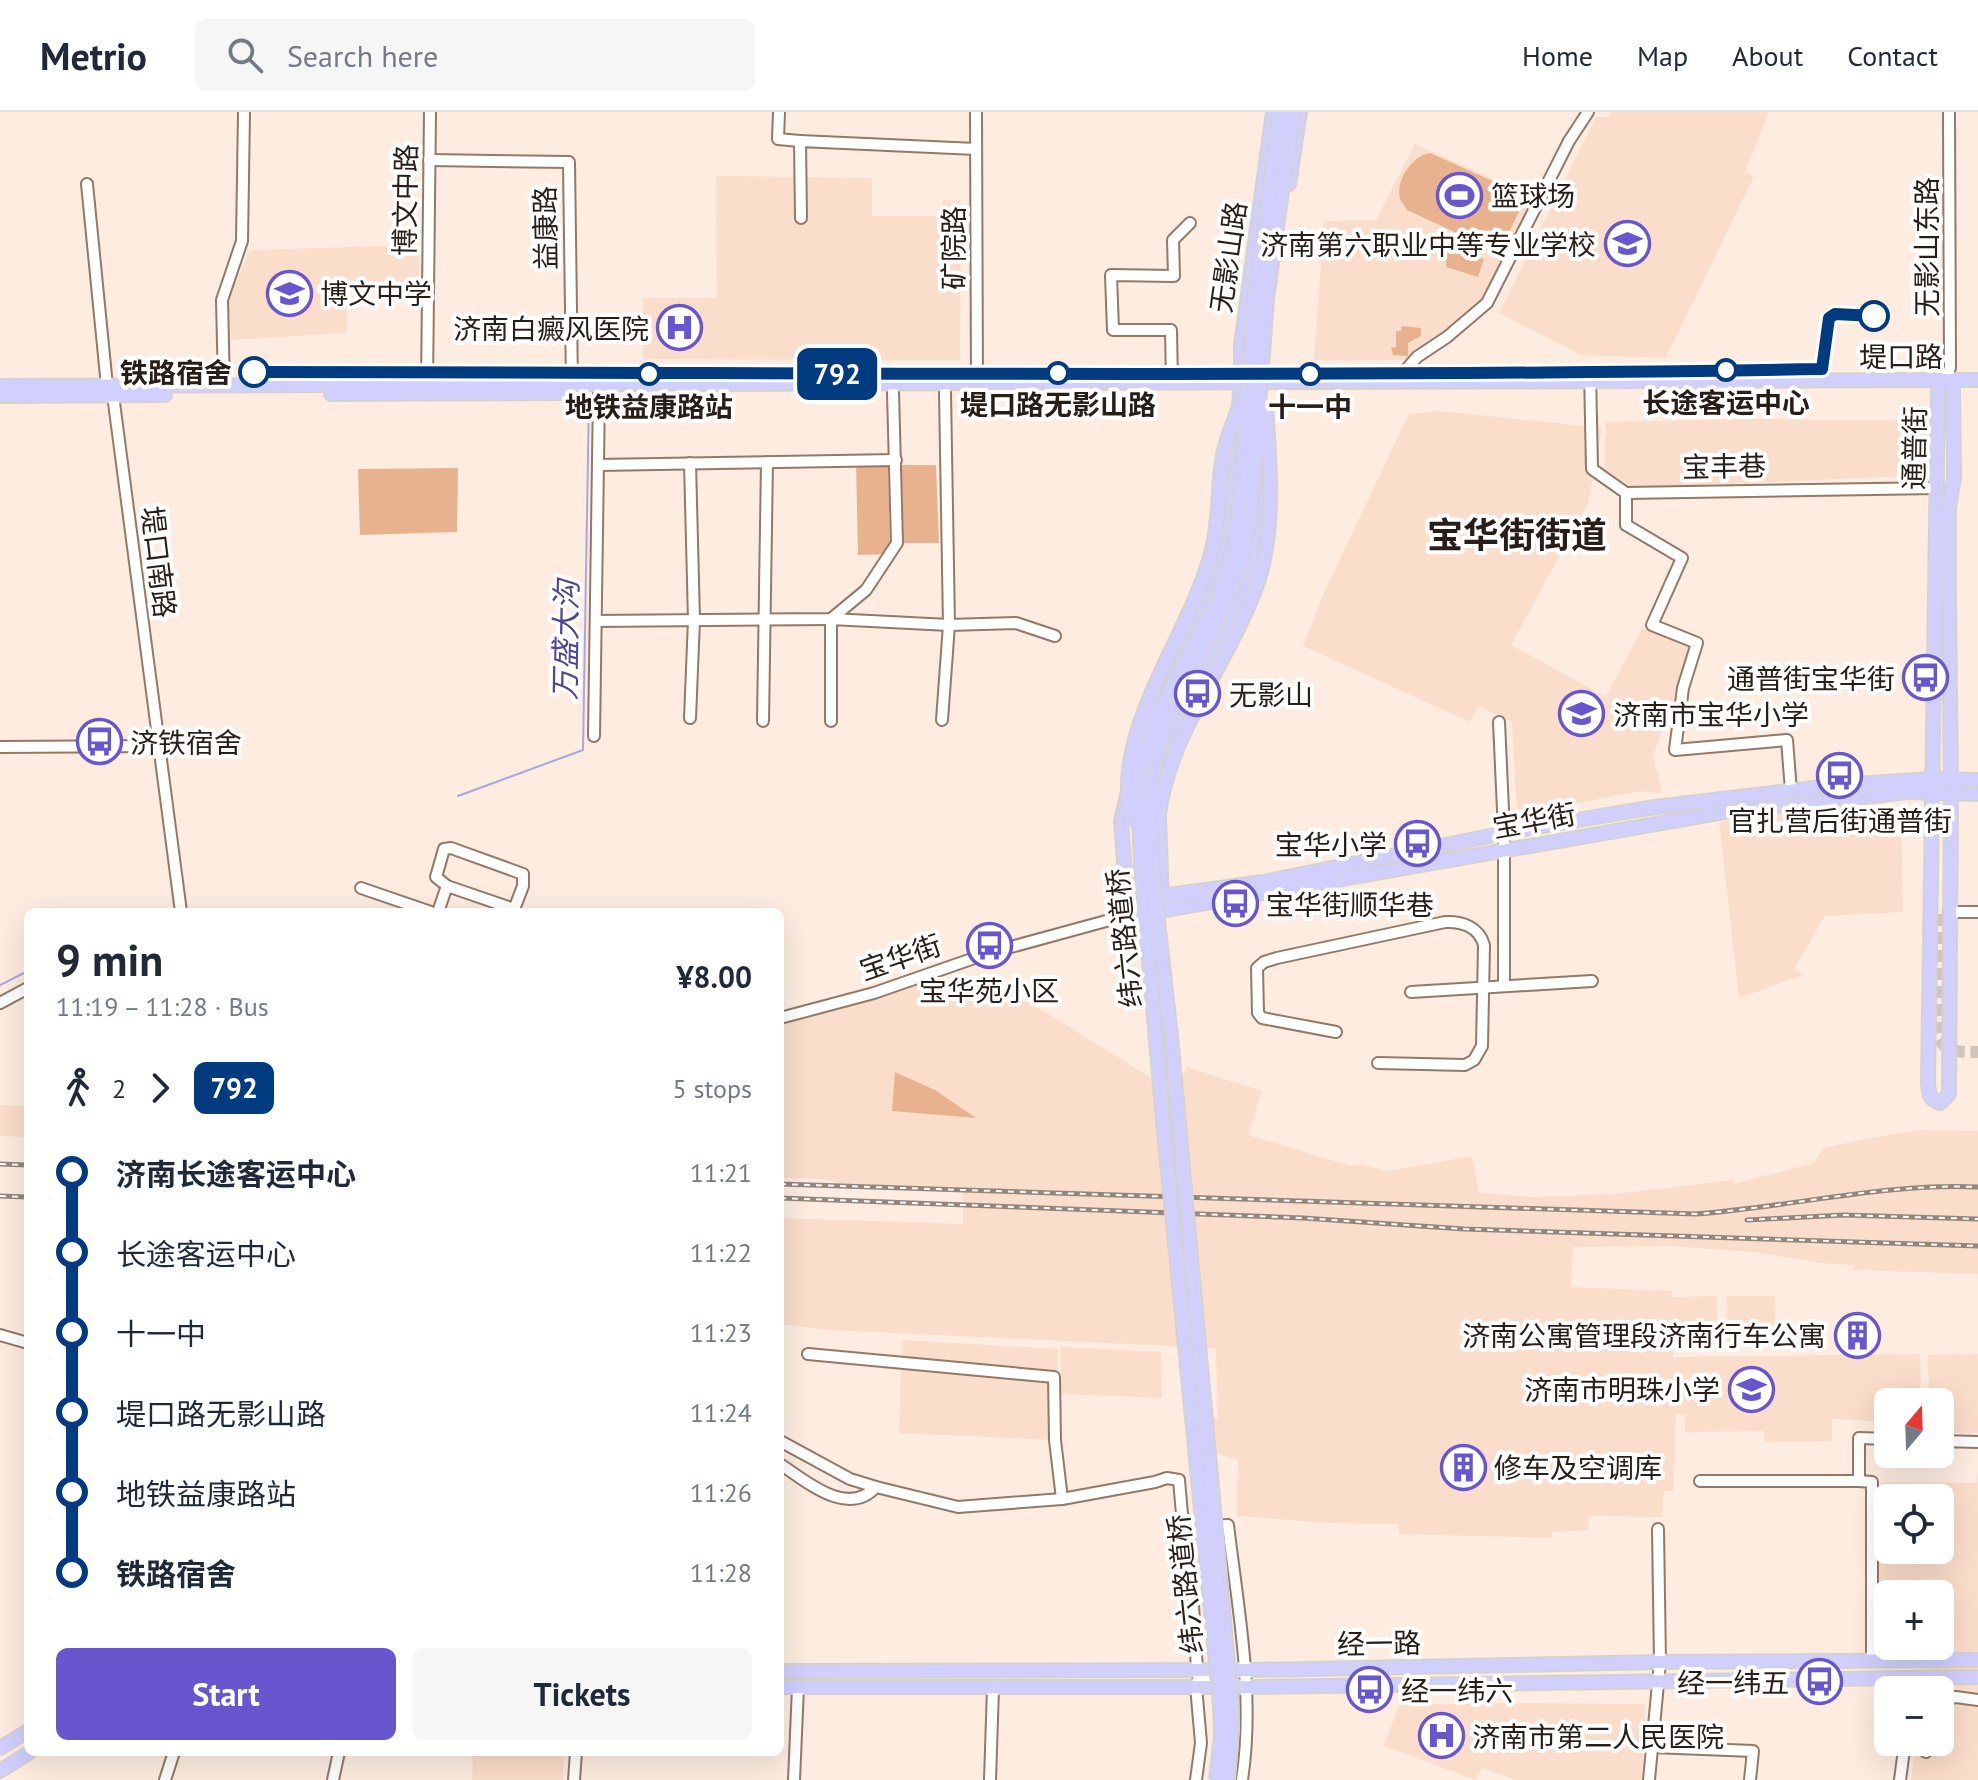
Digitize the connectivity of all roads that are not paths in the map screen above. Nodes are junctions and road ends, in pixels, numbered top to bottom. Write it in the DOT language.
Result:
graph roads {
  1 [pos="244,112"];
  2 [pos="430,112"];
  3 [pos="779,112"];
  4 [pos="976,112"];
  5 [pos="1273,112"];
  6 [pos="1280,112"];
  7 [pos="1293,112"];
  8 [pos="1300,112"];
  9 [pos="1588,112"];
  10 [pos="1949,112"];
  11 [pos="800,141"];
  12 [pos="976,149"];
  13 [pos="429,160"];
  14 [pos="87,184"];
  15 [pos="801,218"];
  16 [pos="1190,223"];
  17 [pos="1403,373"];
  18 [pos="1978,380"];
  19 [pos="1172,383"];
  20 [pos="977,384"];
  21 [pos="1591,384"];
  22 [pos="1945,384"];
  23 [pos="427,385"];
  24 [pos="572,385"];
  25 [pos="0,386"];
  26 [pos="224,386"];
  27 [pos="1266,386"];
  28 [pos="1240,387"];
  29 [pos="1978,387"];
  30 [pos="110,391"];
  31 [pos="893,392"];
  32 [pos="599,393"];
  33 [pos="0,396"];
  34 [pos="945,396"];
  35 [pos="1266,406"];
  36 [pos="1238,409"];
  37 [pos="896,460"];
  38 [pos="767,462"];
  39 [pos="690,463"];
  40 [pos="598,465"];
  41 [pos="1937,488"];
  42 [pos="1626,493"];
  43 [pos="831,619"];
  44 [pos="694,620"];
  45 [pos="766,620"];
  46 [pos="596,621"];
  47 [pos="949,625"];
  48 [pos="1055,636"];
  49 [pos="690,718"];
  50 [pos="942,720"];
  51 [pos="763,721"];
  52 [pos="831,721"];
  53 [pos="1499,722"];
  54 [pos="594,736"];
  55 [pos="159,746"];
  56 [pos="0,747"];
  57 [pos="1978,780"];
  58 [pos="1932,786"];
  59 [pos="1951,787"];
  60 [pos="1791,791"];
  61 [pos="1978,794"];
  62 [pos="1931,814"];
  63 [pos="1504,832"];
  64 [pos="1504,850"];
  65 [pos="1147,868"];
  66 [pos="447,886"];
  67 [pos="361,888"];
  68 [pos="1162,896"];
  69 [pos="180,908"];
  70 [pos="419,908"];
  71 [pos="439,908"];
  72 [pos="508,908"];
  73 [pos="514,908"];
  74 [pos="1163,912"];
  75 [pos="1978,912"];
  76 [pos="1943,913"];
  77 [pos="1128,915"];
  78 [pos="1592,981"];
  79 [pos="1504,985"];
  80 [pos="1483,987"];
  81 [pos="24,990"];
  82 [pos="1411,992"];
  83 [pos="0,1003"];
  84 [pos="784,1017"];
  85 [pos="1336,1032"];
  86 [pos="1378,1063"];
  87 [pos="0,1335"];
  88 [pos="24,1342"];
  89 [pos="808,1354"];
  90 [pos="1874,1439"];
  91 [pos="1954,1441"];
  92 [pos="1978,1442"];
  93 [pos="784,1443"];
  94 [pos="784,1467"];
  95 [pos="1700,1481"];
  96 [pos="1859,1481"];
  97 [pos="876,1487"];
  98 [pos="1062,1499"];
  99 [pos="1188,1527"];
  100 [pos="1658,1529"];
  101 [pos="1872,1660"];
  102 [pos="1978,1660"];
  103 [pos="1660,1662"];
  104 [pos="1197,1669"];
  105 [pos="1246,1670"];
  106 [pos="784,1671"];
  107 [pos="1874,1677"];
  108 [pos="1954,1677"];
  109 [pos="1978,1677"];
  110 [pos="1658,1680"];
  111 [pos="1196,1686"];
  112 [pos="784,1687"];
  113 [pos="798,1687"];
  114 [pos="1246,1687"];
  115 [pos="993,1688"];
  116 [pos="1954,1697"];
  117 [pos="1978,1700"];
  118 [pos="24,1733"];
  119 [pos="1652,1747"];
  120 [pos="0,1748"];
  121 [pos="24,1756"];
  122 [pos="173,1756"];
  123 [pos="338,1756"];
  124 [pos="576,1756"];
  125 [pos="1903,1756"];
  126 [pos="0,1771"];
  127 [pos="165,1780"];
  128 [pos="333,1780"];
  129 [pos="574,1780"];
  130 [pos="794,1780"];
  131 [pos="990,1780"];
  132 [pos="1196,1780"];
  133 [pos="1216,1780"];
  134 [pos="1228,1780"];
  135 [pos="1242,1780"];
  136 [pos="1649,1780"];
  137 [pos="1750,1780"];
  138 [pos="1900,1780"];
  1 -- 26 [label="street"];
  2 -- 13 [label="street, 博文中路"];
  3 -- 11 [label="street"];
  4 -- 12 [label="street, 矿院路"];
  5 -- 28 [label="main road, 无影山路"];
  6 -- 65 [label="main road, 纬六路道桥, bridge"];
  7 -- 65 [label="main road, 纬六路道桥, bridge"];
  8 -- 27 [label="main road, 无影山路"];
  9 -- 17 [label="street"];
  10 -- 22 [label="street, 无影山东路"];
  11 -- 12 [label="street"];
  11 -- 15 [label="street"];
  12 -- 20 [label="street, 矿院路"];
  13 -- 23 [label="street, 博文中路"];
  13 -- 24 [label="street, 益康路"];
  14 -- 30 [label="street, 堤口南路"];
  16 -- 19 [label="street"];
  18 -- 22 [label="main road, 堤口路"];
  19 -- 20 [label="main road, 堤口路"];
  19 -- 28 [label="main road, 堤口路"];
  20 -- 24 [label="main road, 堤口路"];
  21 -- 22 [label="main road, 堤口路"];
  21 -- 27 [label="main road, 堤口路"];
  21 -- 42 [label="street"];
  22 -- 29 [label="main road, 堤口路"];
  22 -- 41 [label="main road, 通普街"];
  22 -- 59 [label="main road, 通普街"];
  23 -- 24 [label="main road, 堤口路"];
  23 -- 26 [label="main road, 堤口路"];
  25 -- 30 [label="main road, 堤口路"];
  26 -- 30 [label="main road, 堤口路"];
  27 -- 28 [label="main road, 堤口路"];
  27 -- 35 [label="main road, 无影山路"];
  28 -- 34 [label="main road, 堤口路"];
  28 -- 36 [label="main road, 无影山路"];
  30 -- 32 [label="main road, 堤口路"];
  30 -- 33 [label="main road, 堤口路"];
  30 -- 55 [label="street, 堤口南路"];
  31 -- 32 [label="main road, 堤口路"];
  31 -- 34 [label="main road, 堤口路"];
  31 -- 37 [label="street"];
  32 -- 40 [label="street"];
  34 -- 47 [label="street"];
  35 -- 65 [label="main road, bridge"];
  35 -- 68 [label="main road"];
  36 -- 65 [label="main road, bridge"];
  36 -- 77 [label="main road"];
  37 -- 38 [label="street"];
  37 -- 43 [label="street"];
  38 -- 39 [label="street"];
  38 -- 45 [label="street"];
  39 -- 40 [label="street"];
  39 -- 44 [label="street"];
  40 -- 46 [label="street"];
  41 -- 42 [label="street, 宝丰巷"];
  41 -- 58 [label="main road, 通普街"];
  42 -- 60 [label="street"];
  43 -- 45 [label="street"];
  43 -- 47 [label="street"];
  43 -- 52 [label="street"];
  44 -- 45 [label="street"];
  44 -- 46 [label="street"];
  44 -- 49 [label="street"];
  45 -- 51 [label="street"];
  46 -- 54 [label="street"];
  47 -- 48 [label="street"];
  47 -- 50 [label="street"];
  53 -- 63 [label="street"];
  55 -- 56 [label="street"];
  55 -- 69 [label="street, 堤口南路"];
  57 -- 59 [label="main road"];
  58 -- 59 [label="main road, 宝华街"];
  58 -- 60 [label="main road, 宝华街"];
  58 -- 62 [label="main road, 通普街"];
  58 -- 64 [label="main road, 宝华街"];
  59 -- 61 [label="main road"];
  59 -- 76 [label="main road, 通普街"];
  60 -- 63 [label="main road, 宝华街"];
  62 -- 76 [label="main road"];
  62 -- 76 [label="main road"];
  63 -- 64 [label="street"];
  63 -- 68 [label="main road, 宝华街"];
  64 -- 74 [label="main road, 宝华街"];
  64 -- 79 [label="street"];
  65 -- 133 [label="main road, 纬六路道桥, bridge"];
  65 -- 134 [label="main road, 纬六路道桥, bridge"];
  66 -- 71 [label="street"];
  66 -- 72 [label="street"];
  66 -- 73 [label="street"];
  67 -- 70 [label="street"];
  68 -- 74 [label="main road"];
  68 -- 77 [label="main road, 宝华街"];
  74 -- 77 [label="main road, 宝华街"];
  75 -- 76 [label="street"];
  77 -- 84 [label="street, 宝华街"];
  78 -- 79 [label="street"];
  79 -- 80 [label="street"];
  80 -- 82 [label="street"];
  80 -- 85 [label="street"];
  80 -- 86 [label="street"];
  81 -- 83 [label="street"];
  87 -- 88 [label="street"];
  89 -- 98 [label="street"];
  90 -- 96 [label="street"];
  91 -- 92 [label="street"];
  93 -- 97 [label="street"];
  94 -- 97 [label="street"];
  95 -- 96 [label="street"];
  96 -- 101 [label="street"];
  97 -- 98 [label="street"];
  98 -- 99 [label="street"];
  99 -- 104 [label="street"];
  99 -- 105 [label="street"];
  100 -- 103 [label="street"];
  101 -- 102 [label="main road, 经一路"];
  101 -- 103 [label="main road, 经一路"];
  103 -- 105 [label="main road, 经一路"];
  103 -- 110 [label="street"];
  104 -- 105 [label="main road, 经一路"];
  104 -- 106 [label="main road, 经一路"];
  105 -- 111 [label="street"];
  105 -- 114 [label="street"];
  107 -- 110 [label="main road, 经一路"];
  108 -- 109 [label="main road, 经一路"];
  110 -- 114 [label="main road, 经一路"];
  110 -- 119 [label="street"];
  111 -- 114 [label="main road, 经一路"];
  111 -- 115 [label="main road, 经一路"];
  111 -- 132 [label="street"];
  112 -- 113 [label="main road, 经一路"];
  113 -- 115 [label="main road, 经一路"];
  113 -- 130 [label="street"];
  114 -- 135 [label="street"];
  115 -- 131 [label="street"];
  116 -- 117 [label="street"];
  118 -- 120 [label="main road"];
  119 -- 136 [label="street"];
  119 -- 137 [label="street"];
  121 -- 126 [label="main road"];
  122 -- 127 [label="street"];
  123 -- 128 [label="street"];
  124 -- 129 [label="street"];
  125 -- 138 [label="street"];
}
